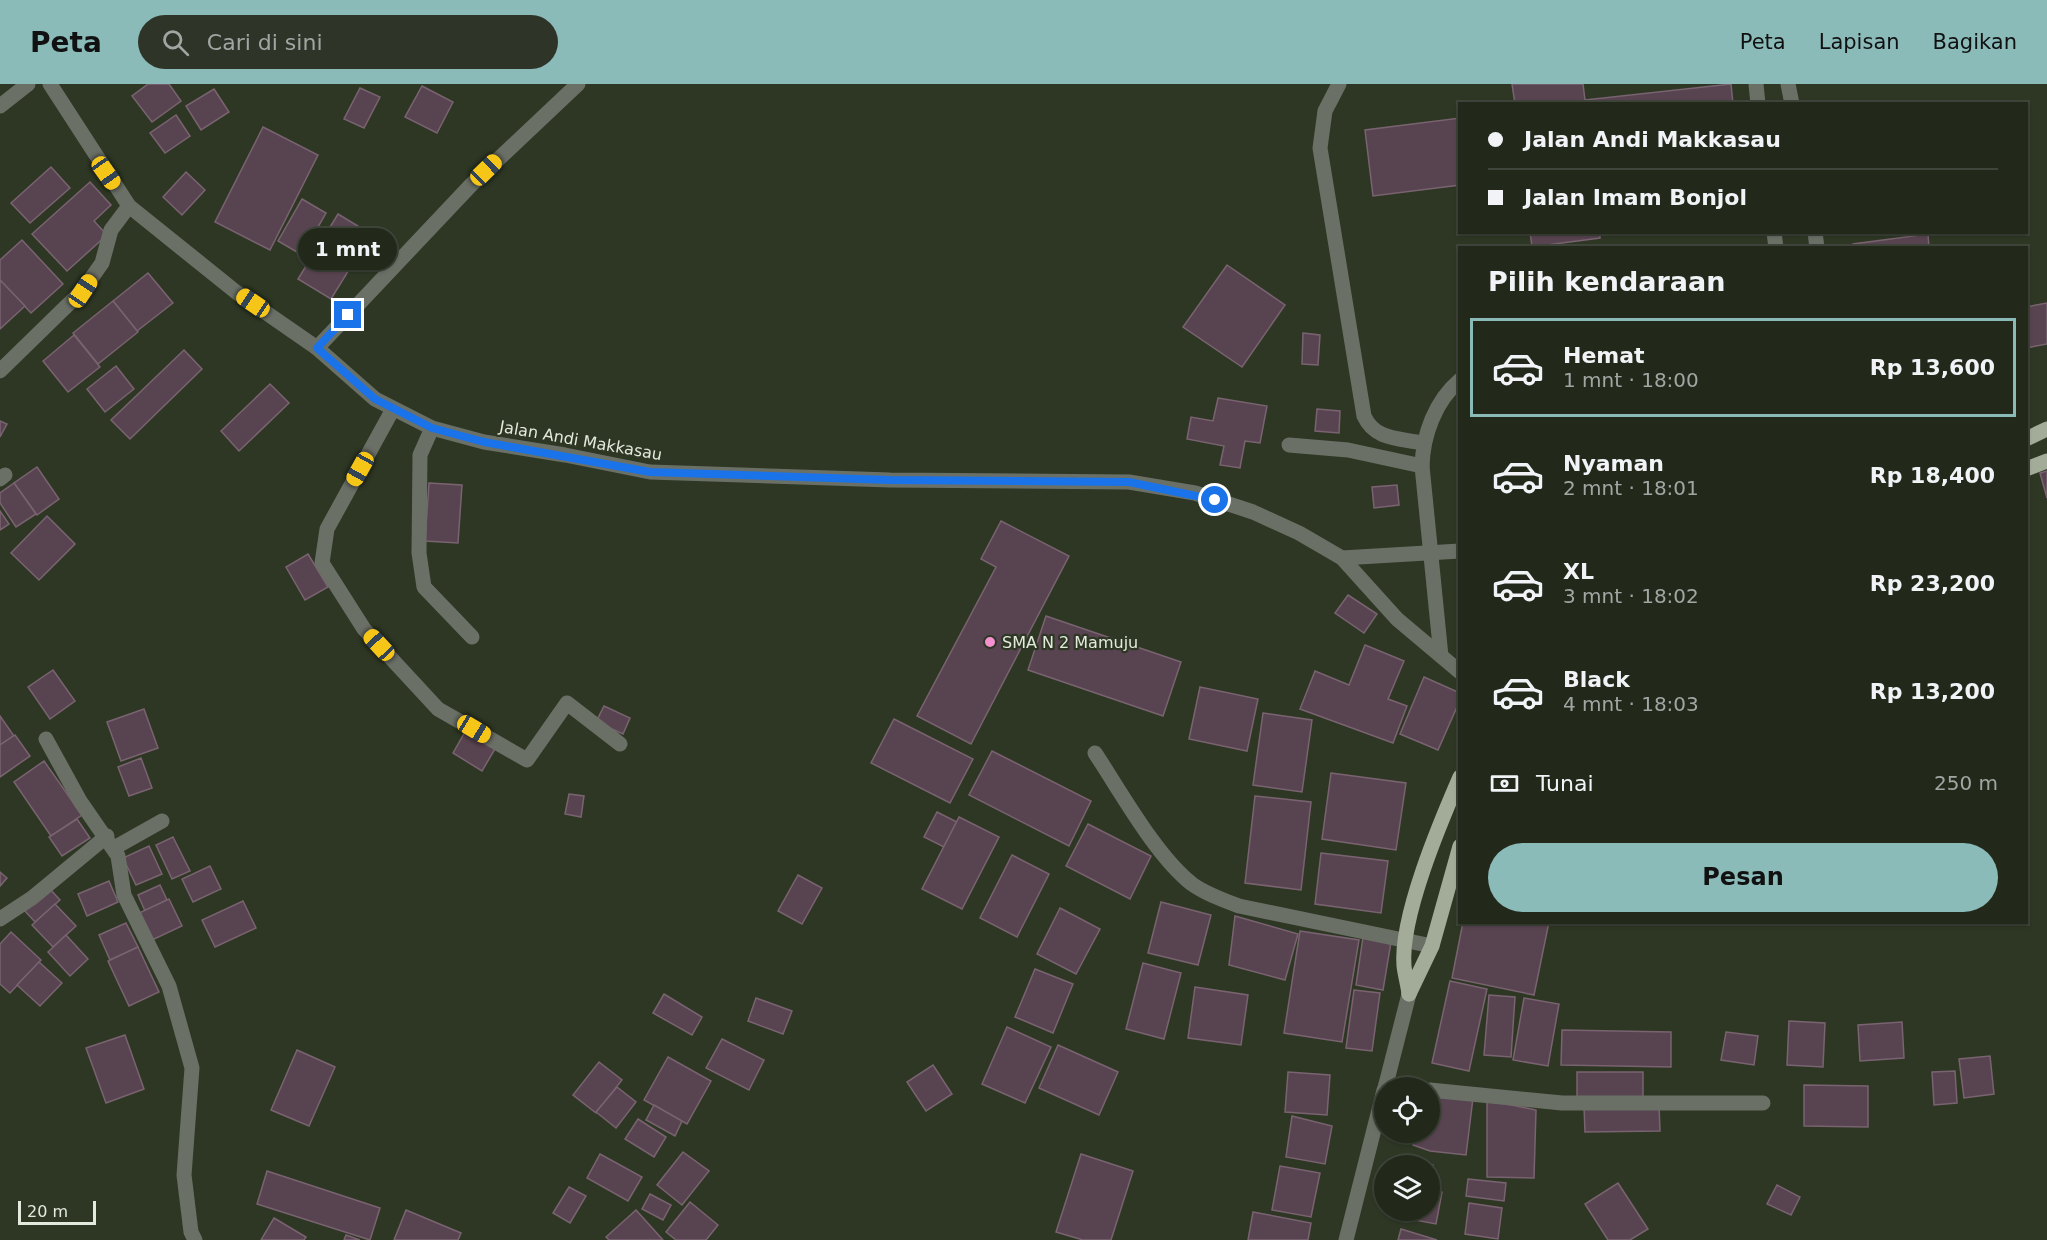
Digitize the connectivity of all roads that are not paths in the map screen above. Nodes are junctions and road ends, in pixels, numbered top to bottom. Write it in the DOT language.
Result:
graph roads {
  1 [pos="28,84"];
  2 [pos="50,84"];
  3 [pos="578,84"];
  4 [pos="1339,84"];
  5 [pos="1756,84"];
  6 [pos="1788,84"];
  7 [pos="1758,102"];
  8 [pos="1792,102"];
  9 [pos="0,106"];
  10 [pos="129,206"];
  11 [pos="317,348"];
  12 [pos="0,371"];
  13 [pos="1458,382"];
  14 [pos="393,409"];
  15 [pos="432,428"];
  16 [pos="2047,429"];
  17 [pos="2028,438"];
  18 [pos="1422,443"];
  19 [pos="1289,445"];
  20 [pos="2047,460"];
  21 [pos="1422,466"];
  22 [pos="2028,468"];
  23 [pos="1458,551"];
  24 [pos="1431,552"];
  25 [pos="1342,558"];
  26 [pos="472,638"];
  27 [pos="1441,656"];
  28 [pos="1458,670"];
  29 [pos="46,739"];
  30 [pos="620,744"];
  31 [pos="1095,753"];
  32 [pos="1458,782"];
  33 [pos="162,821"];
  34 [pos="110,842"];
  35 [pos="1458,853"];
  36 [pos="0,919"];
  37 [pos="1407,940"];
  38 [pos="1432,946"];
  39 [pos="1409,994"];
  40 [pos="1388,1077"];
  41 [pos="1440,1091"];
  42 [pos="1763,1102"];
  43 [pos="1374,1130"];
  44 [pos="195,1240"];
  45 [pos="1346,1240"];
  1 -- 9 [label="street"];
  2 -- 10 [label="street, Jalan Andi Makkasau"];
  3 -- 11 [label="street"];
  4 -- 18 [label="street"];
  5 -- 7 [label="street"];
  6 -- 8 [label="street"];
  10 -- 11 [label="street, Jalan Andi Makkasau"];
  10 -- 12 [label="street"];
  11 -- 14 [label="street, Jalan Andi Makkasau"];
  13 -- 18 [label="street"];
  14 -- 15 [label="street, Jalan Andi Makkasau"];
  14 -- 30 [label="street"];
  15 -- 25 [label="street, Jalan Andi Makkasau"];
  15 -- 26 [label="street"];
  16 -- 17 [label="main road"];
  18 -- 21 [label="street"];
  19 -- 21 [label="street"];
  20 -- 22 [label="main road"];
  21 -- 24 [label="street"];
  23 -- 24 [label="street"];
  24 -- 25 [label="street"];
  24 -- 27 [label="street"];
  25 -- 27 [label="street, Jalan Andi Makkasau"];
  27 -- 28 [label="street, Jalan Andi Makkasau"];
  29 -- 34 [label="street"];
  31 -- 37 [label="street"];
  32 -- 37 [label="main road"];
  33 -- 34 [label="street"];
  34 -- 36 [label="street"];
  34 -- 44 [label="street"];
  35 -- 38 [label="main road"];
  37 -- 38 [label="street"];
  37 -- 39 [label="main road"];
  38 -- 39 [label="main road"];
  39 -- 40 [label="street"];
  41 -- 42 [label="street"];
  43 -- 45 [label="street"];
}
